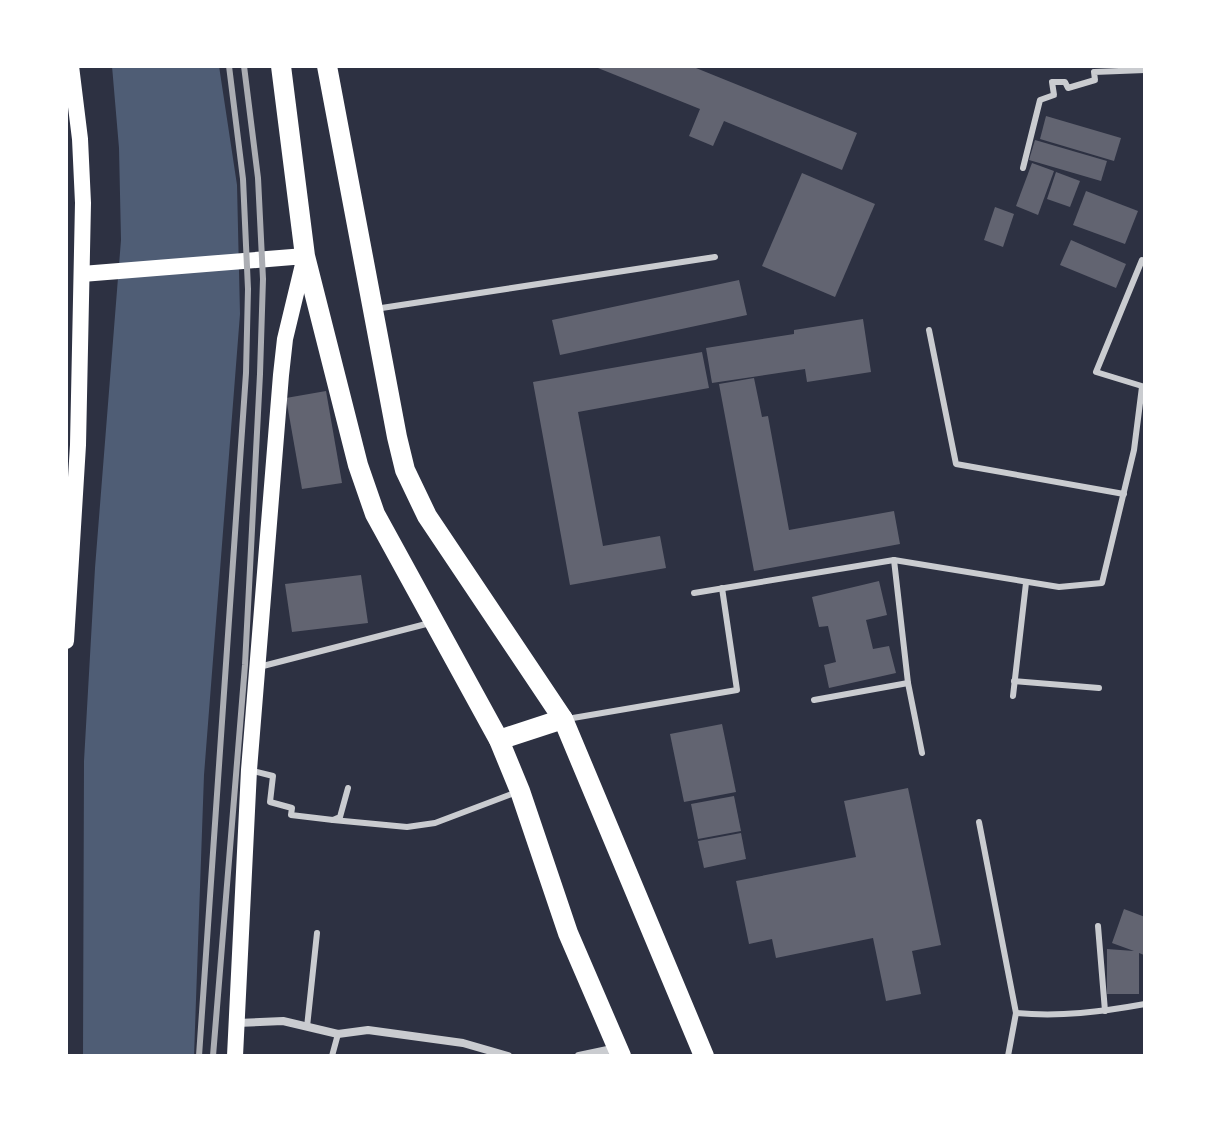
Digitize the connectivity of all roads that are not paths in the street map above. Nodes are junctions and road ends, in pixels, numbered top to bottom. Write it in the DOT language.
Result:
graph roads {
  1 [pos="71,66"];
  2 [pos="281,66"];
  3 [pos="327,66"];
  4 [pos="1145,70"];
  5 [pos="1023,168"];
  6 [pos="305,256"];
  7 [pos="715,257"];
  8 [pos="1142,260"];
  9 [pos="74,274"];
  10 [pos="372,309"];
  11 [pos="929,330"];
  12 [pos="1144,387"];
  13 [pos="72,445"];
  14 [pos="1124,494"];
  15 [pos="68,544"];
  16 [pos="894,560"];
  17 [pos="1026,583"];
  18 [pos="722,588"];
  19 [pos="694,593"];
  20 [pos="434,622"];
  21 [pos="66,641"];
  22 [pos="258,667"];
  23 [pos="1014,681"];
  24 [pos="908,683"];
  25 [pos="1099,688"];
  26 [pos="1013,696"];
  27 [pos="814,700"];
  28 [pos="563,719"];
  29 [pos="499,740"];
  30 [pos="922,753"];
  31 [pos="249,770"];
  32 [pos="348,788"];
  33 [pos="520,791"];
  34 [pos="333,820"];
  35 [pos="979,822"];
  36 [pos="1098,926"];
  37 [pos="317,933"];
  38 [pos="1145,1004"];
  39 [pos="1105,1011"];
  40 [pos="1016,1013"];
  41 [pos="237,1023"];
  42 [pos="307,1027"];
  43 [pos="338,1034"];
  44 [pos="620,1052"];
  45 [pos="235,1056"];
  46 [pos="332,1056"];
  47 [pos="508,1056"];
  48 [pos="579,1056"];
  49 [pos="704,1056"];
  50 [pos="1008,1056"];
  1 -- 9 [label="main road"];
  2 -- 6 [label="main road"];
  3 -- 10 [label="main road"];
  4 -- 5 [label="lane"];
  6 -- 9 [label="main road"];
  6 -- 20 [label="main road"];
  6 -- 22 [label="main road"];
  7 -- 10 [label="lane"];
  8 -- 12 [label="lane"];
  9 -- 13 [label="main road"];
  10 -- 28 [label="main road"];
  11 -- 14 [label="lane"];
  12 -- 14 [label="lane"];
  13 -- 15 [label="main road"];
  14 -- 17 [label="lane"];
  15 -- 21 [label="main road"];
  16 -- 17 [label="lane"];
  16 -- 18 [label="lane"];
  16 -- 24 [label="lane"];
  17 -- 23 [label="lane"];
  18 -- 19 [label="lane"];
  18 -- 28 [label="lane"];
  20 -- 22 [label="lane"];
  20 -- 29 [label="main road"];
  22 -- 31 [label="main road"];
  23 -- 25 [label="lane"];
  23 -- 26 [label="lane"];
  24 -- 27 [label="lane"];
  24 -- 30 [label="lane"];
  28 -- 29 [label="main road"];
  28 -- 49 [label="main road"];
  29 -- 33 [label="main road"];
  31 -- 34 [label="lane"];
  31 -- 41 [label="main road"];
  32 -- 34 [label="lane"];
  33 -- 34 [label="lane"];
  33 -- 44 [label="main road"];
  35 -- 40 [label="lane"];
  36 -- 39 [label="lane"];
  37 -- 42 [label="lane"];
  38 -- 39 [label="lane"];
  39 -- 40 [label="lane"];
  40 -- 50 [label="lane"];
  41 -- 42 [label="street"];
  41 -- 45 [label="main road"];
  42 -- 43 [label="street"];
  43 -- 46 [label="lane"];
  43 -- 47 [label="street"];
  44 -- 48 [label="street"];
}
